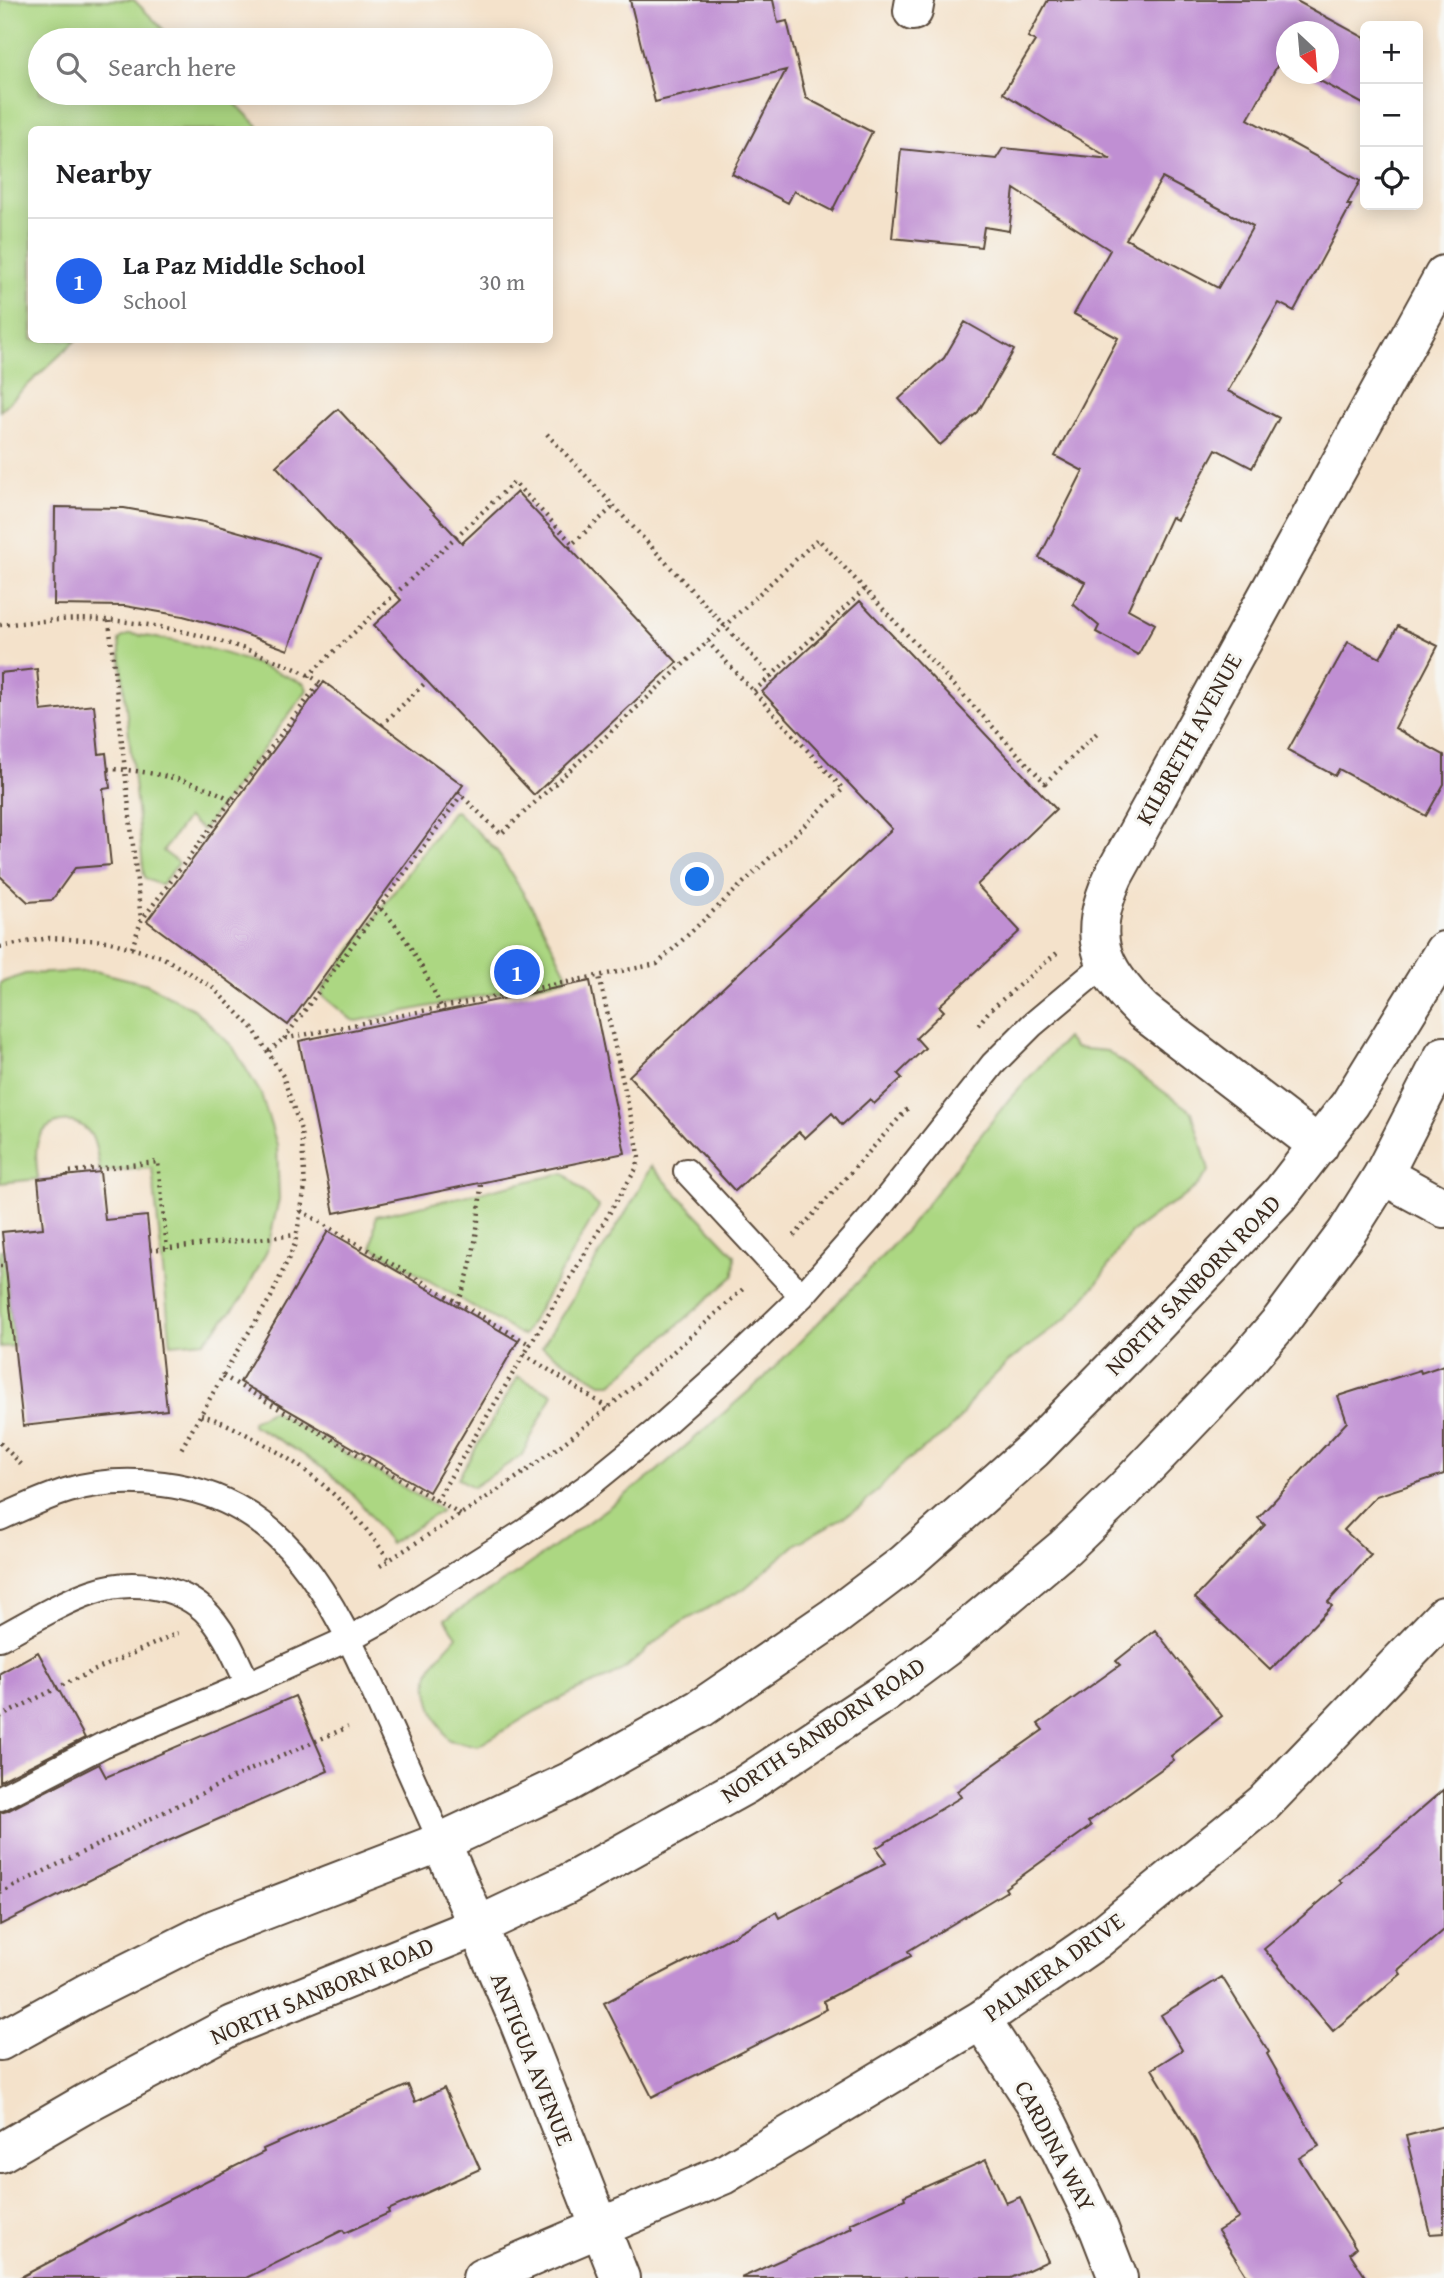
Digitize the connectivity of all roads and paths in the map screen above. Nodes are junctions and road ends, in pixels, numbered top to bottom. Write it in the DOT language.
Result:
graph roads {
  1 [pos="1444,275"];
  2 [pos="547,434"];
  3 [pos="614,506"];
  4 [pos="865,589"];
  5 [pos="109,621"];
  6 [pos="0,625"];
  7 [pos="724,626"];
  8 [pos="708,642"];
  9 [pos="308,676"];
  10 [pos="771,676"];
  11 [pos="427,681"];
  12 [pos="754,691"];
  13 [pos="382,725"];
  14 [pos="1098,732"];
  15 [pos="108,769"];
  16 [pos="125,769"];
  17 [pos="233,801"];
  18 [pos="378,906"];
  19 [pos="141,921"];
  20 [pos="0,947"];
  21 [pos="132,948"];
  22 [pos="1444,951"];
  23 [pos="1106,963"];
  24 [pos="599,976"];
  25 [pos="443,1010"];
  26 [pos="283,1040"];
  27 [pos="269,1051"];
  28 [pos="1444,1056"];
  29 [pos="1320,1146"];
  30 [pos="685,1171"];
  31 [pos="1383,1175"];
  32 [pos="67,1176"];
  33 [pos="481,1182"];
  34 [pos="1444,1208"];
  35 [pos="301,1211"];
  36 [pos="296,1235"];
  37 [pos="167,1249"];
  38 [pos="150,1250"];
  39 [pos="802,1296"];
  40 [pos="458,1303"];
  41 [pos="531,1345"];
  42 [pos="524,1354"];
  43 [pos="223,1376"];
  44 [pos="608,1408"];
  45 [pos="201,1415"];
  46 [pos="0,1443"];
  47 [pos="169,1449"];
  48 [pos="34,1463"];
  49 [pos="24,1467"];
  50 [pos="12,1473"];
  51 [pos="436,1501"];
  52 [pos="461,1514"];
  53 [pos="0,1518"];
  54 [pos="389,1560"];
  55 [pos="1444,1616"];
  56 [pos="211,1618"];
  57 [pos="0,1638"];
  58 [pos="350,1638"];
  59 [pos="248,1684"];
  60 [pos="0,1717"];
  61 [pos="348,1727"];
  62 [pos="0,1798"];
  63 [pos="441,1842"];
  64 [pos="0,1893"];
  65 [pos="478,1926"];
  66 [pos="981,2020"];
  67 [pos="0,2041"];
  68 [pos="0,2153"];
  69 [pos="600,2228"];
  70 [pos="482,2278"];
  71 [pos="620,2278"];
  72 [pos="1118,2278"];
  1 -- 23 [label="main road, KILBRETH AVENUE"];
  2 -- 3 [label="path"];
  3 -- 7 [label="path"];
  3 -- 9 [label="path"];
  4 -- 7 [label="path"];
  4 -- 10 [label="path"];
  4 -- 14 [label="path"];
  5 -- 6 [label="path"];
  5 -- 9 [label="path"];
  5 -- 16 [label="path"];
  7 -- 8 [label="path"];
  7 -- 10 [label="path"];
  8 -- 12 [label="path"];
  8 -- 18 [label="path"];
  9 -- 17 [label="path"];
  10 -- 12 [label="path"];
  11 -- 13 [label="path"];
  12 -- 24 [label="path"];
  15 -- 16 [label="path"];
  16 -- 17 [label="path"];
  16 -- 19 [label="path"];
  17 -- 19 [label="path"];
  18 -- 25 [label="path"];
  18 -- 26 [label="path"];
  19 -- 21 [label="path"];
  20 -- 21 [label="path"];
  21 -- 27 [label="path"];
  22 -- 29 [label="main road, NORTH SANBORN ROAD"];
  23 -- 29 [label="main road, KILBRETH AVENUE"];
  23 -- 39 [label="lane"];
  24 -- 25 [label="path"];
  24 -- 41 [label="path"];
  25 -- 26 [label="path"];
  26 -- 27 [label="path"];
  27 -- 35 [label="path"];
  28 -- 31 [label="main road, NORTH SANBORN ROAD"];
  29 -- 63 [label="main road, NORTH SANBORN ROAD"];
  30 -- 39 [label="lane"];
  31 -- 34 [label="main road"];
  31 -- 65 [label="main road, NORTH SANBORN ROAD"];
  32 -- 37 [label="path"];
  33 -- 40 [label="path"];
  35 -- 36 [label="path"];
  35 -- 40 [label="path"];
  36 -- 37 [label="path"];
  36 -- 43 [label="path"];
  37 -- 38 [label="path"];
  39 -- 58 [label="lane"];
  40 -- 41 [label="path"];
  41 -- 42 [label="path"];
  42 -- 44 [label="path"];
  42 -- 51 [label="path"];
  43 -- 45 [label="path"];
  43 -- 51 [label="path"];
  45 -- 47 [label="path"];
  45 -- 54 [label="path"];
  46 -- 49 [label="path"];
  48 -- 49 [label="path"];
  49 -- 50 [label="path"];
  51 -- 52 [label="path"];
  53 -- 58 [label="lane"];
  55 -- 66 [label="main road, PALMERA DRIVE"];
  56 -- 57 [label="lane"];
  56 -- 59 [label="lane"];
  56 -- 60 [label="path"];
  58 -- 59 [label="lane"];
  58 -- 63 [label="lane"];
  59 -- 62 [label="lane"];
  61 -- 64 [label="path"];
  63 -- 65 [label="main road, ANTIGUA AVENUE"];
  63 -- 67 [label="main road, NORTH SANBORN ROAD"];
  65 -- 68 [label="main road, NORTH SANBORN ROAD"];
  65 -- 69 [label="main road, ANTIGUA AVENUE"];
  66 -- 69 [label="main road, PALMERA DRIVE"];
  66 -- 72 [label="main road, CARDINA WAY"];
  69 -- 70 [label="main road, PALMERA DRIVE"];
  69 -- 71 [label="main road, ANTIGUA AVENUE"];
}
